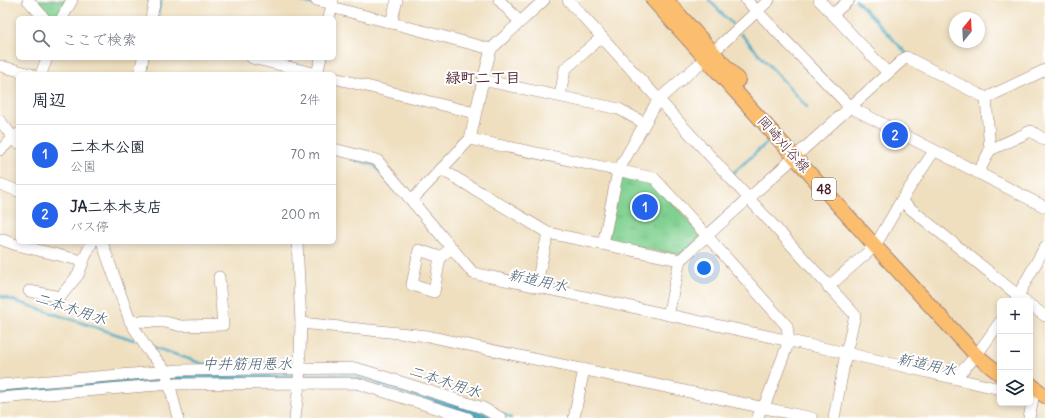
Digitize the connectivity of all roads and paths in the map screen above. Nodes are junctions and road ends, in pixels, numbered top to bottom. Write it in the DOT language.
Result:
graph roads {
  1 [pos="28,0"];
  2 [pos="72,0"];
  3 [pos="155,0"];
  4 [pos="316,0"];
  5 [pos="397,0"];
  6 [pos="499,0"];
  7 [pos="544,0"];
  8 [pos="568,0"];
  9 [pos="653,0"];
  10 [pos="666,0"];
  11 [pos="746,0"];
  12 [pos="769,0"];
  13 [pos="819,0"];
  14 [pos="849,0"];
  15 [pos="332,3"];
  16 [pos="757,10"];
  17 [pos="832,15"];
  18 [pos="42,16"];
  19 [pos="63,16"];
  20 [pos="151,16"];
  21 [pos="329,16"];
  22 [pos="520,22"];
  23 [pos="391,23"];
  24 [pos="602,37"];
  25 [pos="491,49"];
  26 [pos="709,55"];
  27 [pos="46,60"];
  28 [pos="143,60"];
  29 [pos="260,60"];
  30 [pos="320,60"];
  31 [pos="0,66"];
  32 [pos="1045,70"];
  33 [pos="23,72"];
  34 [pos="42,72"];
  35 [pos="140,72"];
  36 [pos="309,72"];
  37 [pos="317,72"];
  38 [pos="888,73"];
  39 [pos="336,78"];
  40 [pos="483,80"];
  41 [pos="560,96"];
  42 [pos="986,98"];
  43 [pos="658,100"];
  44 [pos="850,107"];
  45 [pos="475,113"];
  46 [pos="0,121"];
  47 [pos="644,124"];
  48 [pos="16,138"];
  49 [pos="470,139"];
  50 [pos="1045,140"];
  51 [pos="0,150"];
  52 [pos="336,150"];
  53 [pos="990,150"];
  54 [pos="934,151"];
  55 [pos="798,153"];
  56 [pos="441,170"];
  57 [pos="618,171"];
  58 [pos="978,173"];
  59 [pos="0,184"];
  60 [pos="16,190"];
  61 [pos="749,199"];
  62 [pos="412,200"];
  63 [pos="901,201"];
  64 [pos="1045,208"];
  65 [pos="548,232"];
  66 [pos="708,236"];
  67 [pos="0,239"];
  68 [pos="878,242"];
  69 [pos="91,244"];
  70 [pos="103,244"];
  71 [pos="297,244"];
  72 [pos="603,244"];
  73 [pos="1043,254"];
  74 [pos="84,260"];
  75 [pos="680,260"];
  76 [pos="219,277"];
  77 [pos="536,287"];
  78 [pos="828,287"];
  79 [pos="29,291"];
  80 [pos="1017,298"];
  81 [pos="1020,298"];
  82 [pos="1033,307"];
  83 [pos="668,315"];
  84 [pos="1045,316"];
  85 [pos="130,321"];
  86 [pos="301,323"];
  87 [pos="997,326"];
  88 [pos="789,341"];
  89 [pos="979,351"];
  90 [pos="846,353"];
  91 [pos="997,360"];
  92 [pos="584,369"];
  93 [pos="166,371"];
  94 [pos="997,371"];
  95 [pos="299,377"];
  96 [pos="953,378"];
  97 [pos="170,384"];
  98 [pos="0,385"];
  99 [pos="997,388"];
  100 [pos="1036,397"];
  101 [pos="0,398"];
  102 [pos="763,407"];
  103 [pos="1045,407"];
  104 [pos="178,418"];
  105 [pos="295,418"];
  106 [pos="468,418"];
  107 [pos="501,418"];
  108 [pos="574,418"];
  109 [pos="758,418"];
  110 [pos="812,418"];
  111 [pos="834,418"];
  112 [pos="1029,418"];
  1 -- 18 [label="street"];
  2 -- 19 [label="street"];
  3 -- 20 [label="street"];
  4 -- 15 [label="street"];
  5 -- 23 [label="street"];
  6 -- 22 [label="street"];
  7 -- 22 [label="street"];
  8 -- 24 [label="street"];
  9 -- 26 [label="main road, 岡崎刈谷線 / 48"];
  10 -- 26 [label="main road, 岡崎刈谷線 / 48"];
  11 -- 16 [label="street"];
  12 -- 16 [label="street"];
  13 -- 17 [label="street"];
  14 -- 17 [label="street"];
  15 -- 21 [label="street"];
  15 -- 23 [label="street"];
  16 -- 26 [label="street"];
  16 -- 44 [label="street"];
  17 -- 38 [label="street"];
  22 -- 25 [label="street"];
  23 -- 25 [label="street"];
  24 -- 41 [label="street"];
  24 -- 43 [label="street"];
  25 -- 40 [label="street"];
  26 -- 43 [label="street"];
  26 -- 55 [label="main road, 岡崎刈谷線 / 48"];
  27 -- 34 [label="street"];
  28 -- 35 [label="street"];
  29 -- 36 [label="street"];
  30 -- 37 [label="street"];
  31 -- 33 [label="street"];
  32 -- 42 [label="street"];
  38 -- 42 [label="street"];
  38 -- 44 [label="street"];
  39 -- 45 [label="street"];
  40 -- 41 [label="street"];
  40 -- 45 [label="street"];
  41 -- 47 [label="street"];
  42 -- 53 [label="street"];
  43 -- 47 [label="street"];
  43 -- 61 [label="street"];
  44 -- 54 [label="street"];
  44 -- 55 [label="street"];
  45 -- 49 [label="street"];
  46 -- 48 [label="street"];
  47 -- 57 [label="street"];
  48 -- 51 [label="street"];
  49 -- 56 [label="street"];
  49 -- 57 [label="street"];
  50 -- 53 [label="street"];
  52 -- 62 [label="street"];
  53 -- 58 [label="street"];
  54 -- 58 [label="street"];
  54 -- 63 [label="street"];
  55 -- 61 [label="street"];
  55 -- 68 [label="main road, 岡崎刈谷線 / 48"];
  56 -- 62 [label="street"];
  56 -- 65 [label="street"];
  57 -- 66 [label="street"];
  57 -- 72 [label="street"];
  58 -- 64 [label="street"];
  59 -- 60 [label="street"];
  61 -- 66 [label="street"];
  61 -- 78 [label="street"];
  62 -- 77 [label="street"];
  63 -- 68 [label="street"];
  63 -- 80 [label="street"];
  65 -- 72 [label="street"];
  65 -- 77 [label="street"];
  66 -- 75 [label="street"];
  66 -- 88 [label="street"];
  67 -- 74 [label="street"];
  68 -- 78 [label="street"];
  68 -- 89 [label="main road, 岡崎刈谷線 / 48"];
  69 -- 74 [label="street"];
  70 -- 85 [label="street"];
  71 -- 86 [label="street"];
  72 -- 75 [label="street"];
  73 -- 81 [label="street"];
  74 -- 79 [label="street"];
  75 -- 83 [label="street"];
  76 -- 85 [label="street"];
  77 -- 83 [label="street"];
  78 -- 90 [label="street"];
  82 -- 84 [label="street"];
  83 -- 88 [label="street"];
  85 -- 93 [label="street"];
  86 -- 92 [label="street"];
  86 -- 95 [label="street"];
  87 -- 89 [label="street"];
  88 -- 90 [label="street"];
  88 -- 102 [label="street"];
  89 -- 91 [label="main road, 岡崎刈谷線 / 48"];
  89 -- 94 [label="main road, 岡崎刈谷線 / 48"];
  89 -- 96 [label="street"];
  90 -- 96 [label="street"];
  90 -- 111 [label="street"];
  92 -- 102 [label="street"];
  92 -- 108 [label="street"];
  93 -- 95 [label="street"];
  93 -- 97 [label="street"];
  93 -- 98 [label="street"];
  95 -- 97 [label="street"];
  95 -- 105 [label="street"];
  95 -- 106 [label="street"];
  95 -- 107 [label="street"];
  96 -- 99 [label="street"];
  97 -- 101 [label="street"];
  97 -- 104 [label="street"];
  100 -- 103 [label="main road"];
  100 -- 112 [label="street"];
  102 -- 109 [label="street"];
  102 -- 110 [label="street"];
}
